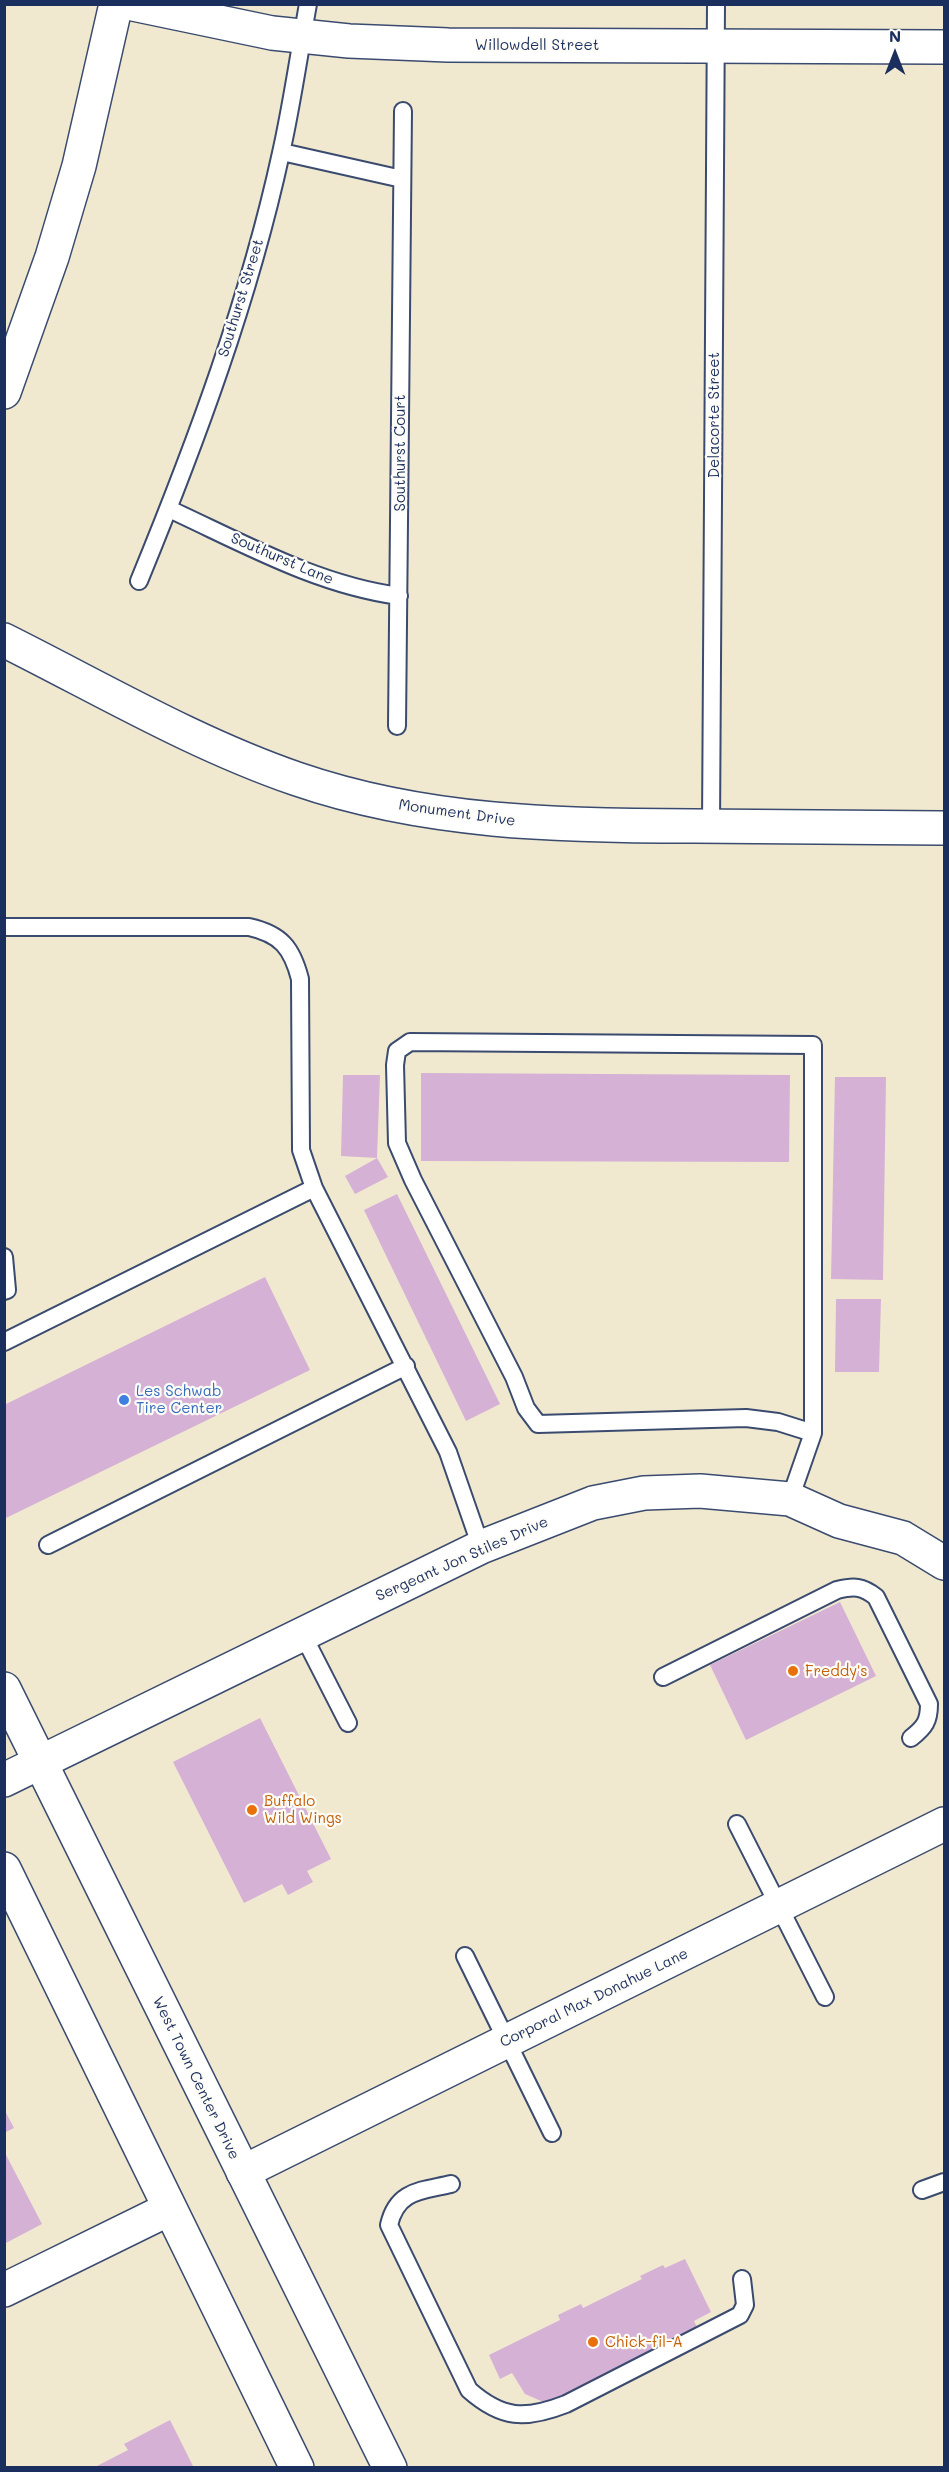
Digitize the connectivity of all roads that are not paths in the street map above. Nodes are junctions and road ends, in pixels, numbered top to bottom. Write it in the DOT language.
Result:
graph roads {
  1 [pos="116,4"];
  2 [pos="133,4"];
  3 [pos="308,4"];
  4 [pos="716,4"];
  5 [pos="302,37"];
  6 [pos="716,46"];
  7 [pos="945,47"];
  8 [pos="403,111"];
  9 [pos="282,152"];
  10 [pos="402,179"];
  11 [pos="4,392"];
  12 [pos="168,509"];
  13 [pos="139,581"];
  14 [pos="399,596"];
  15 [pos="4,640"];
  16 [pos="397,726"];
  17 [pos="711,826"];
  18 [pos="945,828"];
  19 [pos="4,927"];
  20 [pos="314,1188"];
  21 [pos="4,1257"];
  22 [pos="4,1291"];
  23 [pos="4,1342"];
  24 [pos="406,1366"];
  25 [pos="813,1433"];
  26 [pos="789,1498"];
  27 [pos="48,1545"];
  28 [pos="481,1547"];
  29 [pos="945,1563"];
  30 [pos="302,1633"];
  31 [pos="663,1677"];
  32 [pos="4,1689"];
  33 [pos="348,1723"];
  34 [pos="911,1738"];
  35 [pos="41,1762"];
  36 [pos="4,1780"];
  37 [pos="737,1824"];
  38 [pos="945,1824"];
  39 [pos="4,1869"];
  40 [pos="779,1906"];
  41 [pos="465,1956"];
  42 [pos="825,1997"];
  43 [pos="507,2041"];
  44 [pos="552,2133"];
  45 [pos="243,2172"];
  46 [pos="945,2182"];
  47 [pos="452,2184"];
  48 [pos="921,2190"];
  49 [pos="170,2209"];
  50 [pos="742,2279"];
  51 [pos="4,2290"];
  52 [pos="297,2468"];
  53 [pos="390,2468"];
  1 -- 11 [label="street"];
  2 -- 5 [label="street, Willowdell Street"];
  3 -- 5 [label="lane, Southurst Street"];
  4 -- 6 [label="lane, Delacorte Street"];
  5 -- 6 [label="street, Willowdell Street"];
  5 -- 9 [label="lane, Southurst Street"];
  6 -- 7 [label="street, Willowdell Street"];
  6 -- 17 [label="lane, Delacorte Street"];
  8 -- 10 [label="lane, Southurst Court"];
  9 -- 10 [label="lane"];
  9 -- 12 [label="lane, Southurst Street"];
  10 -- 14 [label="lane, Southurst Court"];
  12 -- 13 [label="lane, Southurst Street"];
  12 -- 14 [label="lane, Southurst Lane"];
  14 -- 16 [label="lane, Southurst Court"];
  15 -- 17 [label="street, Monument Drive"];
  17 -- 18 [label="street, Monument Drive"];
  19 -- 20 [label="lane"];
  20 -- 23 [label="lane"];
  20 -- 24 [label="lane"];
  21 -- 22 [label="lane"];
  24 -- 27 [label="lane"];
  24 -- 28 [label="lane"];
  25 -- 25 [label="lane"];
  25 -- 26 [label="lane"];
  26 -- 28 [label="street, Sergeant Jon Stiles Drive"];
  26 -- 29 [label="street, Sergeant Jon Stiles Drive"];
  28 -- 30 [label="street, Sergeant Jon Stiles Drive"];
  30 -- 33 [label="lane"];
  30 -- 35 [label="street, Sergeant Jon Stiles Drive"];
  31 -- 34 [label="lane"];
  32 -- 35 [label="street, West Town Center Drive"];
  35 -- 36 [label="street, Sergeant Jon Stiles Drive"];
  35 -- 45 [label="street, West Town Center Drive"];
  37 -- 40 [label="lane"];
  38 -- 40 [label="street, Corporal Max Donahue Lane"];
  39 -- 49 [label="street"];
  40 -- 42 [label="lane"];
  40 -- 43 [label="street, Corporal Max Donahue Lane"];
  41 -- 43 [label="lane"];
  43 -- 44 [label="lane"];
  43 -- 45 [label="street, Corporal Max Donahue Lane"];
  45 -- 53 [label="street, West Town Center Drive"];
  46 -- 48 [label="lane"];
  47 -- 50 [label="lane"];
  49 -- 51 [label="street"];
  49 -- 52 [label="street"];
}
